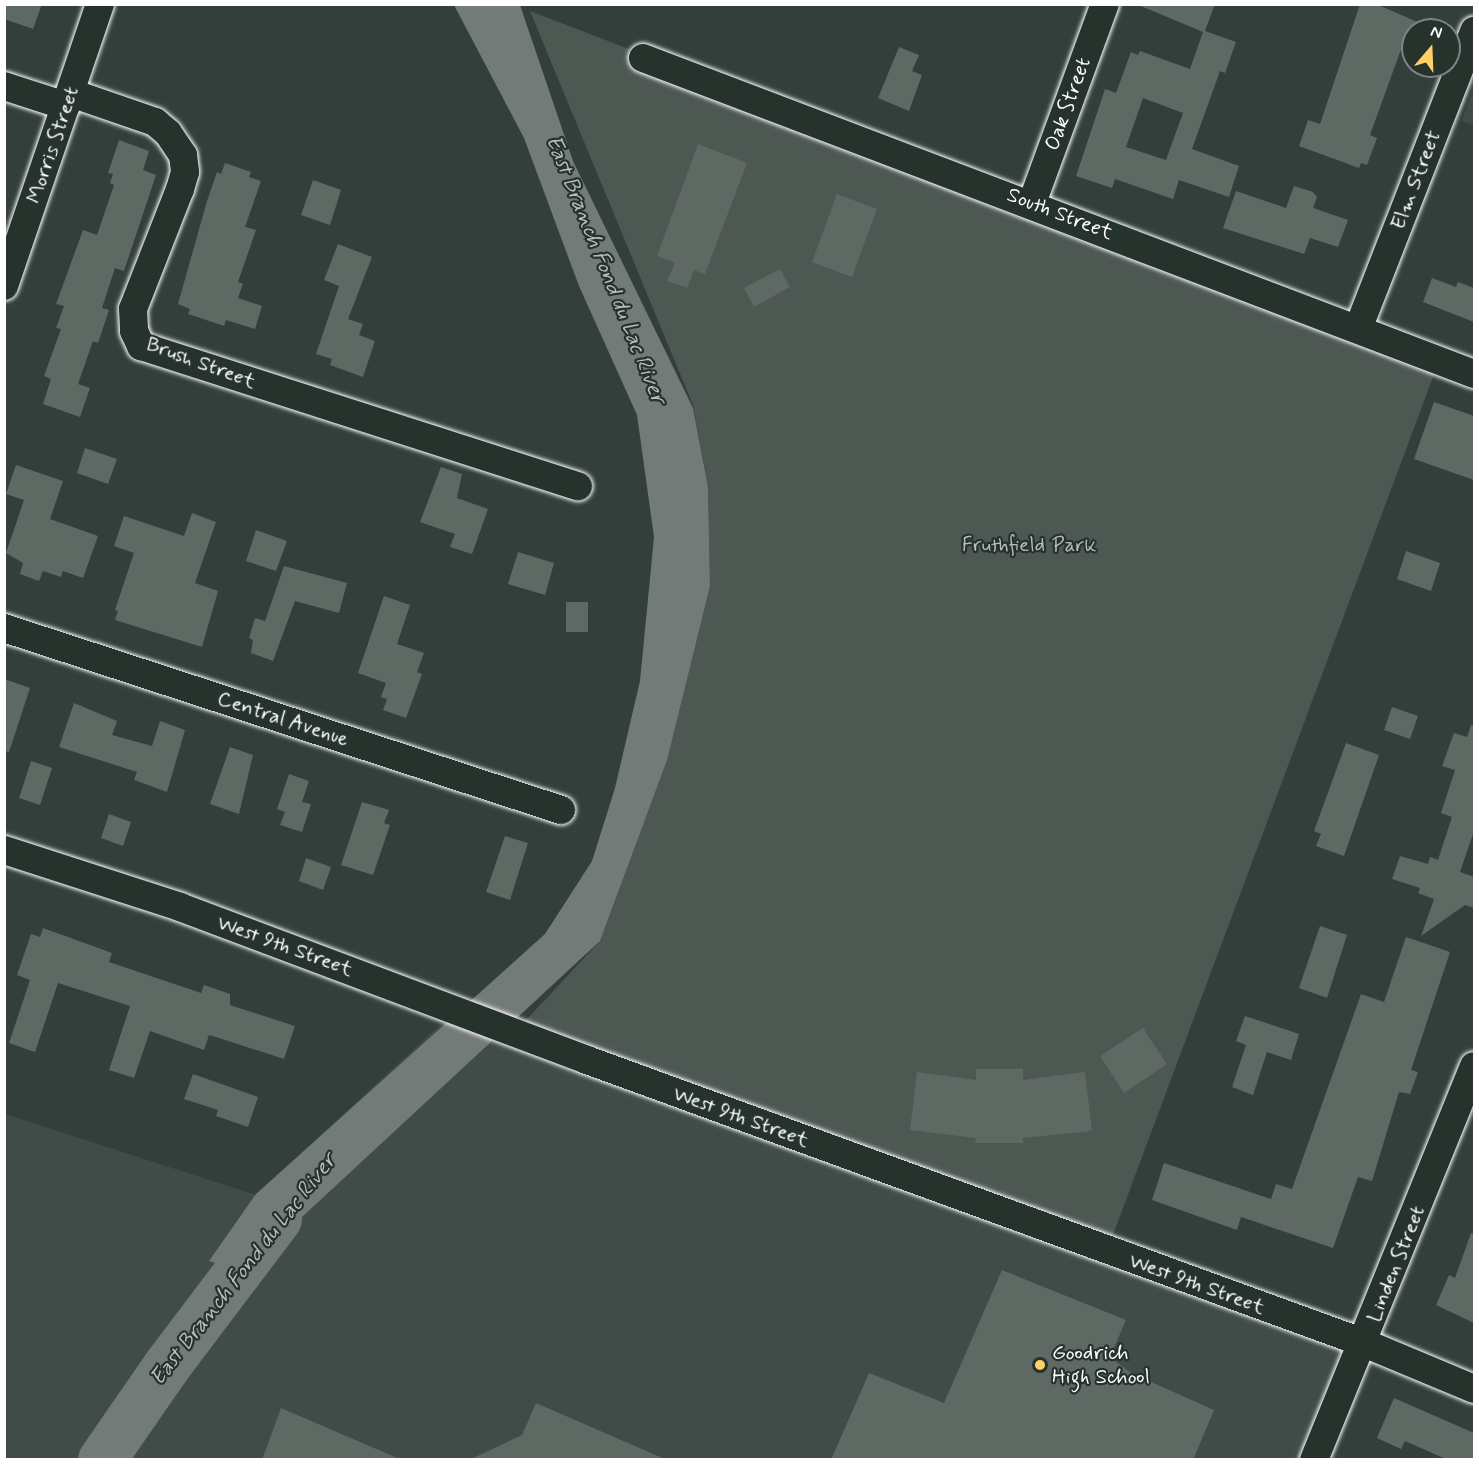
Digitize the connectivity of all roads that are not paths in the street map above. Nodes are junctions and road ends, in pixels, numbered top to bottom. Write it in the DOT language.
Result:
graph roads {
  1 [pos="100,4"];
  2 [pos="1105,4"];
  3 [pos="1474,31"];
  4 [pos="643,58"];
  5 [pos="4,86"];
  6 [pos="68,100"];
  7 [pos="1032,203"];
  8 [pos="4,286"];
  9 [pos="1358,329"];
  10 [pos="1474,374"];
  11 [pos="578,486"];
  12 [pos="4,628"];
  13 [pos="561,810"];
  14 [pos="4,850"];
  15 [pos="1474,1066"];
  16 [pos="1364,1343"];
  17 [pos="1474,1389"];
  18 [pos="1314,1460"];
  1 -- 6 [label="street, Morris Street"];
  2 -- 7 [label="street, Oak Street"];
  3 -- 9 [label="street, Elm Street"];
  4 -- 7 [label="street, South Street"];
  5 -- 6 [label="street, Brush Street"];
  6 -- 8 [label="street, Morris Street"];
  6 -- 11 [label="street, Brush Street"];
  7 -- 9 [label="street, South Street"];
  9 -- 10 [label="street, South Street"];
  12 -- 13 [label="street, Central Avenue"];
  14 -- 16 [label="street, West 9th Street"];
  15 -- 16 [label="street, Linden Street"];
  16 -- 17 [label="street, West 9th Street"];
  16 -- 18 [label="street, Linden Street"];
}
